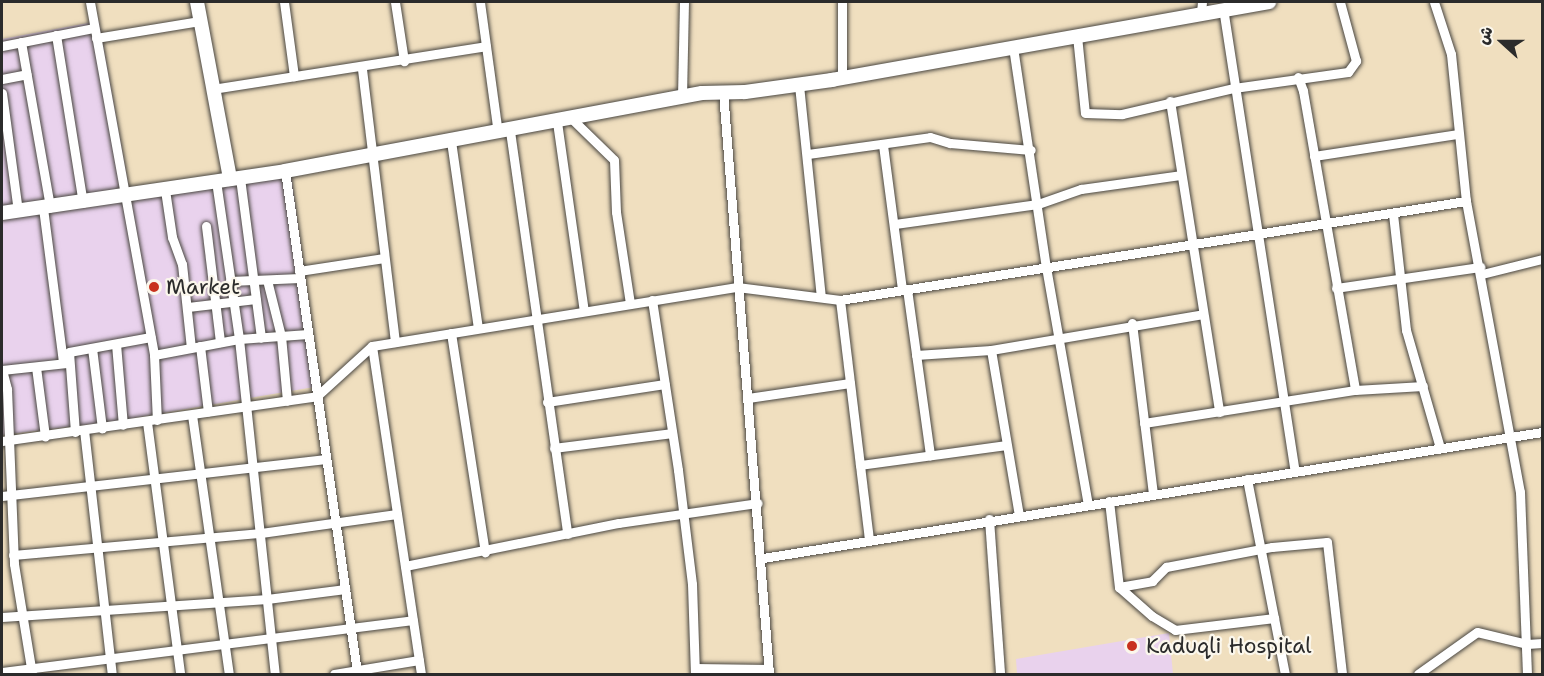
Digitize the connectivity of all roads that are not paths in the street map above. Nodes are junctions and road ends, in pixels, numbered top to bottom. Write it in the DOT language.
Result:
graph roads {
  1 [pos="90,2"];
  2 [pos="197,2"];
  3 [pos="284,2"];
  4 [pos="395,2"];
  5 [pos="480,2"];
  6 [pos="684,2"];
  7 [pos="842,2"];
  8 [pos="1269,2"];
  9 [pos="1340,2"];
  10 [pos="1434,2"];
  11 [pos="1202,7"];
  12 [pos="1223,8"];
  13 [pos="200,21"];
  14 [pos="95,33"];
  15 [pos="56,35"];
  16 [pos="1077,36"];
  17 [pos="21,42"];
  18 [pos="2,46"];
  19 [pos="486,46"];
  20 [pos="1013,47"];
  21 [pos="404,61"];
  22 [pos="362,69"];
  23 [pos="27,74"];
  24 [pos="294,76"];
  25 [pos="1298,77"];
  26 [pos="842,78"];
  27 [pos="2,79"];
  28 [pos="799,85"];
  29 [pos="1234,88"];
  30 [pos="212,89"];
  31 [pos="723,92"];
  32 [pos="2,93"];
  33 [pos="682,97"];
  34 [pos="1170,101"];
  35 [pos="573,120"];
  36 [pos="557,122"];
  37 [pos="504,132"];
  38 [pos="1458,134"];
  39 [pos="450,141"];
  40 [pos="883,145"];
  41 [pos="1031,150"];
  42 [pos="808,154"];
  43 [pos="372,155"];
  44 [pos="1314,156"];
  45 [pos="285,171"];
  46 [pos="1180,175"];
  47 [pos="235,178"];
  48 [pos="216,181"];
  49 [pos="165,190"];
  50 [pos="123,198"];
  51 [pos="1466,201"];
  52 [pos="83,203"];
  53 [pos="1038,204"];
  54 [pos="46,208"];
  55 [pos="18,211"];
  56 [pos="2,213"];
  57 [pos="1393,214"];
  58 [pos="1326,223"];
  59 [pos="895,224"];
  60 [pos="206,226"];
  61 [pos="1258,234"];
  62 [pos="1194,244"];
  63 [pos="384,258"];
  64 [pos="1542,259"];
  65 [pos="1046,267"];
  66 [pos="1481,270"];
  67 [pos="299,275"];
  68 [pos="254,280"];
  69 [pos="267,280"];
  70 [pos="1399,280"];
  71 [pos="230,281"];
  72 [pos="736,287"];
  73 [pos="1336,288"];
  74 [pos="905,290"];
  75 [pos="821,297"];
  76 [pos="256,299"];
  77 [pos="233,300"];
  78 [pos="652,300"];
  79 [pos="840,300"];
  80 [pos="215,303"];
  81 [pos="630,304"];
  82 [pos="188,307"];
  83 [pos="584,311"];
  84 [pos="1203,314"];
  85 [pos="535,319"];
  86 [pos="1132,323"];
  87 [pos="478,328"];
  88 [pos="451,333"];
  89 [pos="308,334"];
  90 [pos="281,336"];
  91 [pos="151,337"];
  92 [pos="261,338"];
  93 [pos="1058,338"];
  94 [pos="238,339"];
  95 [pos="220,342"];
  96 [pos="395,342"];
  97 [pos="116,344"];
  98 [pos="372,346"];
  99 [pos="196,347"];
  100 [pos="92,348"];
  101 [pos="991,350"];
  102 [pos="154,355"];
  103 [pos="916,355"];
  104 [pos="66,363"];
  105 [pos="36,367"];
  106 [pos="2,370"];
  107 [pos="850,382"];
  108 [pos="665,384"];
  109 [pos="1423,386"];
  110 [pos="1355,390"];
  111 [pos="316,396"];
  112 [pos="748,398"];
  113 [pos="287,401"];
  114 [pos="547,402"];
  115 [pos="1285,402"];
  116 [pos="245,407"];
  117 [pos="208,412"];
  118 [pos="1219,412"];
  119 [pos="192,415"];
  120 [pos="152,421"];
  121 [pos="1144,423"];
  122 [pos="123,425"];
  123 [pos="102,428"];
  124 [pos="79,431"];
  125 [pos="1542,432"];
  126 [pos="672,433"];
  127 [pos="45,436"];
  128 [pos="1509,438"];
  129 [pos="5,441"];
  130 [pos="1006,445"];
  131 [pos="554,448"];
  132 [pos="1440,448"];
  133 [pos="930,455"];
  134 [pos="326,459"];
  135 [pos="860,465"];
  136 [pos="253,469"];
  137 [pos="1295,471"];
  138 [pos="201,476"];
  139 [pos="154,478"];
  140 [pos="1248,479"];
  141 [pos="90,488"];
  142 [pos="1153,494"];
  143 [pos="5,496"];
  144 [pos="1109,501"];
  145 [pos="758,503"];
  146 [pos="1088,504"];
  147 [pos="397,514"];
  148 [pos="682,514"];
  149 [pos="1018,515"];
  150 [pos="989,519"];
  151 [pos="335,525"];
  152 [pos="261,533"];
  153 [pos="567,534"];
  154 [pos="210,538"];
  155 [pos="869,538"];
  156 [pos="163,541"];
  157 [pos="98,549"];
  158 [pos="1261,551"];
  159 [pos="485,552"];
  160 [pos="763,558"];
  161 [pos="13,560"];
  162 [pos="2,566"];
  163 [pos="405,566"];
  164 [pos="1119,587"];
  165 [pos="345,589"];
  166 [pos="267,599"];
  167 [pos="219,601"];
  168 [pos="172,603"];
  169 [pos="104,608"];
  170 [pos="22,615"];
  171 [pos="2,617"];
  172 [pos="1274,618"];
  173 [pos="413,620"];
  174 [pos="350,628"];
  175 [pos="273,639"];
  176 [pos="1542,643"];
  177 [pos="1527,644"];
  178 [pos="226,645"];
  179 [pos="178,651"];
  180 [pos="110,660"];
  181 [pos="419,660"];
  182 [pos="695,671"];
  183 [pos="2,672"];
  184 [pos="357,672"];
  185 [pos="769,672"];
  186 [pos="32,673"];
  187 [pos="112,675"];
  188 [pos="180,675"];
  189 [pos="229,675"];
  190 [pos="275,675"];
  191 [pos="334,675"];
  192 [pos="421,675"];
  193 [pos="1000,675"];
  194 [pos="1285,675"];
  195 [pos="1342,675"];
  196 [pos="1418,675"];
  197 [pos="1527,675"];
  1 -- 14 [label="street"];
  2 -- 13 [label="street"];
  3 -- 24 [label="street"];
  4 -- 21 [label="street"];
  5 -- 19 [label="street"];
  6 -- 33 [label="street"];
  7 -- 26 [label="street"];
  8 -- 12 [label="street"];
  9 -- 25 [label="street"];
  10 -- 38 [label="street"];
  11 -- 12 [label="street"];
  11 -- 16 [label="street"];
  12 -- 29 [label="street"];
  13 -- 14 [label="street"];
  13 -- 30 [label="street"];
  14 -- 15 [label="street"];
  14 -- 50 [label="street"];
  15 -- 17 [label="street"];
  15 -- 52 [label="street"];
  16 -- 20 [label="street"];
  16 -- 34 [label="street"];
  17 -- 18 [label="street"];
  17 -- 23 [label="street"];
  19 -- 21 [label="street"];
  19 -- 37 [label="street"];
  20 -- 26 [label="street"];
  20 -- 41 [label="street"];
  21 -- 22 [label="street"];
  22 -- 24 [label="street"];
  22 -- 43 [label="street"];
  23 -- 27 [label="street"];
  23 -- 54 [label="street"];
  24 -- 30 [label="street"];
  25 -- 29 [label="street"];
  25 -- 44 [label="street"];
  26 -- 28 [label="street"];
  28 -- 31 [label="street"];
  28 -- 42 [label="street"];
  29 -- 34 [label="street"];
  29 -- 61 [label="street"];
  30 -- 47 [label="street"];
  31 -- 33 [label="street"];
  31 -- 72 [label="street"];
  32 -- 55 [label="street"];
  33 -- 35 [label="street"];
  34 -- 46 [label="street"];
  35 -- 36 [label="street"];
  35 -- 81 [label="street"];
  36 -- 37 [label="street"];
  36 -- 83 [label="street"];
  37 -- 39 [label="street"];
  37 -- 85 [label="street"];
  38 -- 44 [label="street"];
  38 -- 51 [label="street"];
  39 -- 43 [label="street"];
  39 -- 87 [label="street"];
  40 -- 41 [label="street"];
  40 -- 42 [label="street"];
  40 -- 59 [label="street"];
  41 -- 53 [label="street"];
  42 -- 75 [label="street"];
  43 -- 45 [label="street"];
  43 -- 63 [label="street"];
  44 -- 58 [label="street"];
  45 -- 47 [label="street"];
  45 -- 67 [label="street"];
  46 -- 53 [label="street"];
  46 -- 62 [label="street"];
  47 -- 48 [label="street"];
  47 -- 68 [label="street"];
  48 -- 49 [label="street"];
  48 -- 71 [label="street"];
  49 -- 50 [label="street"];
  49 -- 82 [label="street"];
  50 -- 52 [label="street"];
  50 -- 91 [label="street"];
  51 -- 57 [label="street"];
  51 -- 66 [label="street"];
  52 -- 54 [label="street"];
  53 -- 59 [label="street"];
  53 -- 65 [label="street"];
  54 -- 55 [label="street"];
  54 -- 104 [label="street"];
  55 -- 56 [label="street"];
  57 -- 58 [label="street"];
  57 -- 70 [label="street"];
  58 -- 61 [label="street"];
  58 -- 73 [label="street"];
  59 -- 74 [label="street"];
  60 -- 80 [label="street"];
  61 -- 62 [label="street"];
  61 -- 115 [label="street"];
  62 -- 65 [label="street"];
  62 -- 84 [label="street"];
  63 -- 67 [label="street"];
  63 -- 96 [label="street"];
  64 -- 66 [label="street"];
  65 -- 74 [label="street"];
  65 -- 93 [label="street"];
  66 -- 70 [label="street"];
  66 -- 128 [label="street"];
  67 -- 69 [label="street"];
  67 -- 89 [label="street"];
  68 -- 69 [label="street"];
  68 -- 71 [label="street"];
  68 -- 76 [label="street"];
  69 -- 90 [label="street"];
  70 -- 73 [label="street"];
  70 -- 109 [label="street"];
  71 -- 77 [label="street"];
  72 -- 75 [label="street"];
  72 -- 78 [label="street"];
  72 -- 112 [label="street"];
  73 -- 110 [label="street"];
  74 -- 79 [label="street"];
  74 -- 103 [label="street"];
  75 -- 79 [label="street"];
  76 -- 77 [label="street"];
  76 -- 92 [label="street"];
  77 -- 80 [label="street"];
  77 -- 94 [label="street"];
  78 -- 81 [label="street"];
  78 -- 108 [label="street"];
  79 -- 107 [label="street"];
  80 -- 82 [label="street"];
  80 -- 95 [label="street"];
  81 -- 83 [label="street"];
  82 -- 99 [label="street"];
  83 -- 85 [label="street"];
  84 -- 86 [label="street"];
  84 -- 118 [label="street"];
  85 -- 87 [label="street"];
  85 -- 114 [label="street"];
  86 -- 93 [label="street"];
  86 -- 121 [label="street"];
  87 -- 88 [label="street"];
  88 -- 96 [label="street"];
  88 -- 159 [label="street"];
  89 -- 90 [label="street"];
  89 -- 111 [label="street"];
  90 -- 92 [label="street"];
  90 -- 113 [label="street"];
  91 -- 97 [label="street"];
  91 -- 102 [label="street"];
  92 -- 94 [label="street"];
  93 -- 101 [label="street"];
  93 -- 146 [label="street"];
  94 -- 95 [label="street"];
  94 -- 116 [label="street"];
  95 -- 99 [label="street"];
  96 -- 98 [label="street"];
  97 -- 100 [label="street"];
  97 -- 122 [label="street"];
  98 -- 111 [label="street"];
  98 -- 147 [label="street"];
  99 -- 102 [label="street"];
  99 -- 117 [label="street"];
  100 -- 104 [label="street"];
  100 -- 123 [label="street"];
  101 -- 103 [label="street"];
  101 -- 130 [label="street"];
  102 -- 120 [label="street"];
  103 -- 133 [label="street"];
  104 -- 105 [label="street"];
  104 -- 124 [label="street"];
  105 -- 106 [label="street"];
  105 -- 127 [label="street"];
  106 -- 129 [label="street"];
  107 -- 112 [label="street"];
  107 -- 135 [label="street"];
  108 -- 114 [label="street"];
  108 -- 126 [label="street"];
  109 -- 110 [label="street"];
  109 -- 132 [label="street"];
  110 -- 115 [label="street"];
  111 -- 113 [label="street"];
  111 -- 134 [label="street"];
  112 -- 145 [label="street"];
  113 -- 116 [label="street"];
  114 -- 131 [label="street"];
  115 -- 118 [label="street"];
  115 -- 137 [label="street"];
  116 -- 117 [label="street"];
  116 -- 136 [label="street"];
  117 -- 119 [label="street"];
  118 -- 121 [label="street"];
  119 -- 120 [label="street"];
  119 -- 138 [label="street"];
  120 -- 122 [label="street"];
  120 -- 139 [label="street"];
  121 -- 142 [label="street"];
  122 -- 123 [label="street"];
  123 -- 124 [label="street"];
  124 -- 127 [label="street"];
  124 -- 141 [label="street"];
  125 -- 128 [label="street"];
  126 -- 131 [label="street"];
  126 -- 148 [label="street"];
  127 -- 129 [label="street"];
  128 -- 132 [label="street"];
  128 -- 177 [label="street"];
  129 -- 143 [label="street"];
  130 -- 133 [label="street"];
  130 -- 149 [label="street"];
  131 -- 153 [label="street"];
  132 -- 137 [label="street"];
  133 -- 135 [label="street"];
  134 -- 136 [label="street"];
  134 -- 151 [label="street"];
  135 -- 155 [label="street"];
  136 -- 138 [label="street"];
  136 -- 152 [label="street"];
  137 -- 140 [label="street"];
  138 -- 139 [label="street"];
  138 -- 154 [label="street"];
  139 -- 141 [label="street"];
  139 -- 156 [label="street"];
  140 -- 142 [label="street"];
  140 -- 158 [label="street"];
  141 -- 143 [label="street"];
  141 -- 157 [label="street"];
  142 -- 144 [label="street"];
  143 -- 161 [label="street"];
  144 -- 146 [label="street"];
  144 -- 164 [label="street"];
  145 -- 148 [label="street"];
  145 -- 160 [label="street"];
  146 -- 149 [label="street"];
  147 -- 151 [label="street"];
  147 -- 163 [label="street"];
  148 -- 153 [label="street"];
  148 -- 182 [label="street"];
  149 -- 150 [label="street"];
  150 -- 155 [label="street"];
  150 -- 193 [label="street"];
  151 -- 152 [label="street"];
  151 -- 165 [label="street"];
  152 -- 154 [label="street"];
  152 -- 166 [label="street"];
  153 -- 159 [label="street"];
  154 -- 156 [label="street"];
  154 -- 167 [label="street"];
  155 -- 160 [label="street"];
  156 -- 157 [label="street"];
  156 -- 168 [label="street"];
  157 -- 161 [label="street"];
  157 -- 169 [label="street"];
  158 -- 164 [label="street"];
  158 -- 172 [label="street"];
  158 -- 195 [label="street"];
  159 -- 163 [label="street"];
  160 -- 185 [label="street"];
  161 -- 162 [label="street"];
  161 -- 170 [label="street"];
  163 -- 173 [label="street"];
  164 -- 172 [label="street"];
  165 -- 166 [label="street"];
  165 -- 174 [label="street"];
  166 -- 167 [label="street"];
  166 -- 175 [label="street"];
  167 -- 168 [label="street"];
  167 -- 178 [label="street"];
  168 -- 169 [label="street"];
  168 -- 179 [label="street"];
  169 -- 170 [label="street"];
  169 -- 180 [label="street"];
  170 -- 171 [label="street"];
  170 -- 186 [label="street"];
  172 -- 194 [label="street"];
  173 -- 174 [label="street"];
  173 -- 181 [label="street"];
  174 -- 175 [label="street"];
  174 -- 184 [label="street"];
  175 -- 178 [label="street"];
  175 -- 190 [label="street"];
  176 -- 177 [label="street"];
  177 -- 196 [label="street"];
  177 -- 197 [label="street"];
  178 -- 179 [label="street"];
  178 -- 189 [label="street"];
  179 -- 180 [label="street"];
  179 -- 188 [label="street"];
  180 -- 186 [label="street"];
  180 -- 187 [label="street"];
  181 -- 184 [label="street"];
  181 -- 192 [label="street"];
  182 -- 185 [label="street"];
  183 -- 186 [label="street"];
  184 -- 191 [label="street"];
}
